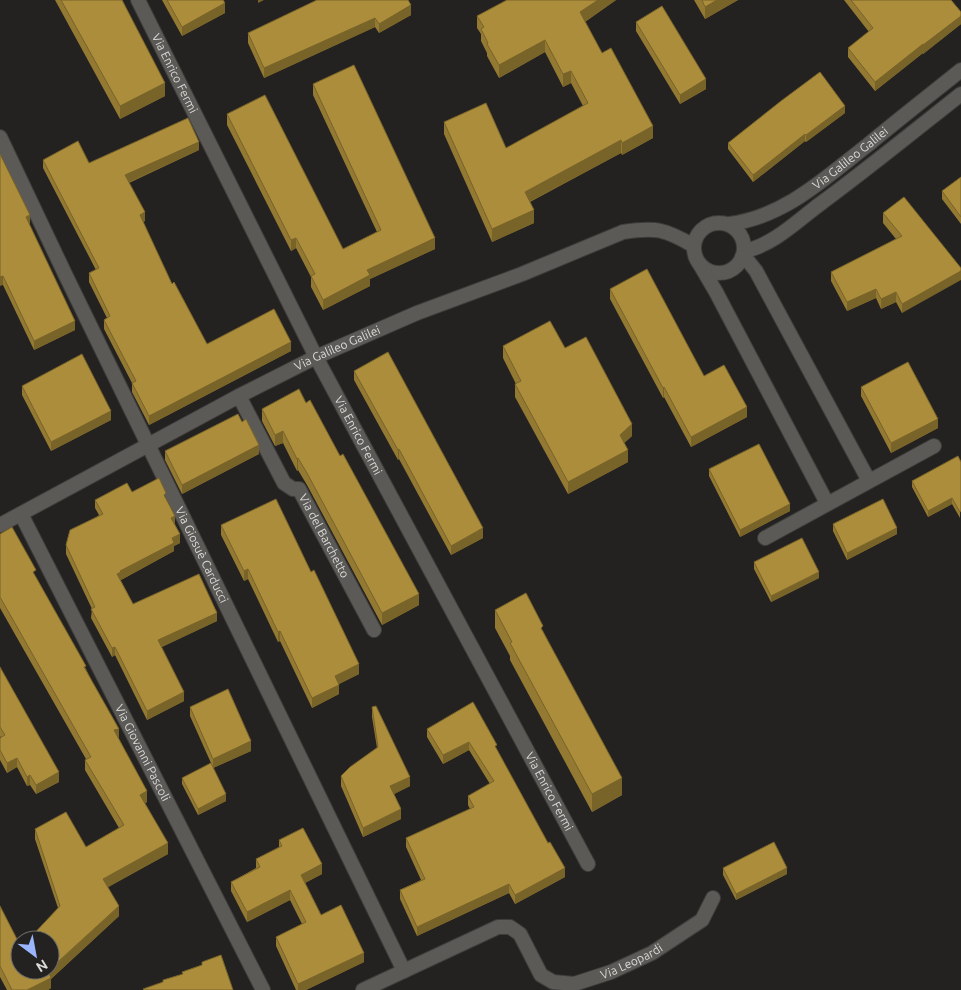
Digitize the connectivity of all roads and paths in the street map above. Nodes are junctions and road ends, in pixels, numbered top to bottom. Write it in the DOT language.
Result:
graph roads {
  1 [pos="138,0"];
  2 [pos="961,70"];
  3 [pos="961,94"];
  4 [pos="0,137"];
  5 [pos="729,224"];
  6 [pos="694,246"];
  7 [pos="743,254"];
  8 [pos="699,263"];
  9 [pos="316,357"];
  10 [pos="239,396"];
  11 [pos="149,445"];
  12 [pos="934,446"];
  13 [pos="869,481"];
  14 [pos="827,503"];
  15 [pos="21,514"];
  16 [pos="0,525"];
  17 [pos="765,538"];
  18 [pos="374,630"];
  19 [pos="588,864"];
  20 [pos="713,898"];
  21 [pos="404,971"];
  22 [pos="263,990"];
  23 [pos="363,990"];
  1 -- 9 [label="street, Via Enrico Fermi"];
  2 -- 5 [label="street, Via Galileo Galilei"];
  3 -- 7 [label="street, Via Galileo Galilei"];
  4 -- 11 [label="street, Via Giosuè Carducci"];
  5 -- 6 [label="street, Via Galileo Galilei"];
  5 -- 7 [label="street"];
  6 -- 8 [label="street"];
  6 -- 9 [label="street, Via Galileo Galilei"];
  7 -- 8 [label="street, Via Galileo Galilei"];
  7 -- 13 [label="street"];
  8 -- 14 [label="street"];
  9 -- 10 [label="street, Via Galileo Galilei"];
  9 -- 19 [label="street, Via Enrico Fermi"];
  10 -- 11 [label="street, Via Galileo Galilei"];
  10 -- 18 [label="street, Via del Barchetto"];
  11 -- 15 [label="street, Via Galileo Galilei"];
  11 -- 21 [label="street, Via Giosuè Carducci"];
  12 -- 13 [label="street"];
  13 -- 14 [label="street"];
  14 -- 17 [label="street"];
  15 -- 16 [label="street, Via Galileo Galilei"];
  15 -- 22 [label="street, Via Giovanni Pascoli"];
  20 -- 21 [label="street, Via Leopardi"];
  21 -- 23 [label="street, Via Leopardi"];
}
